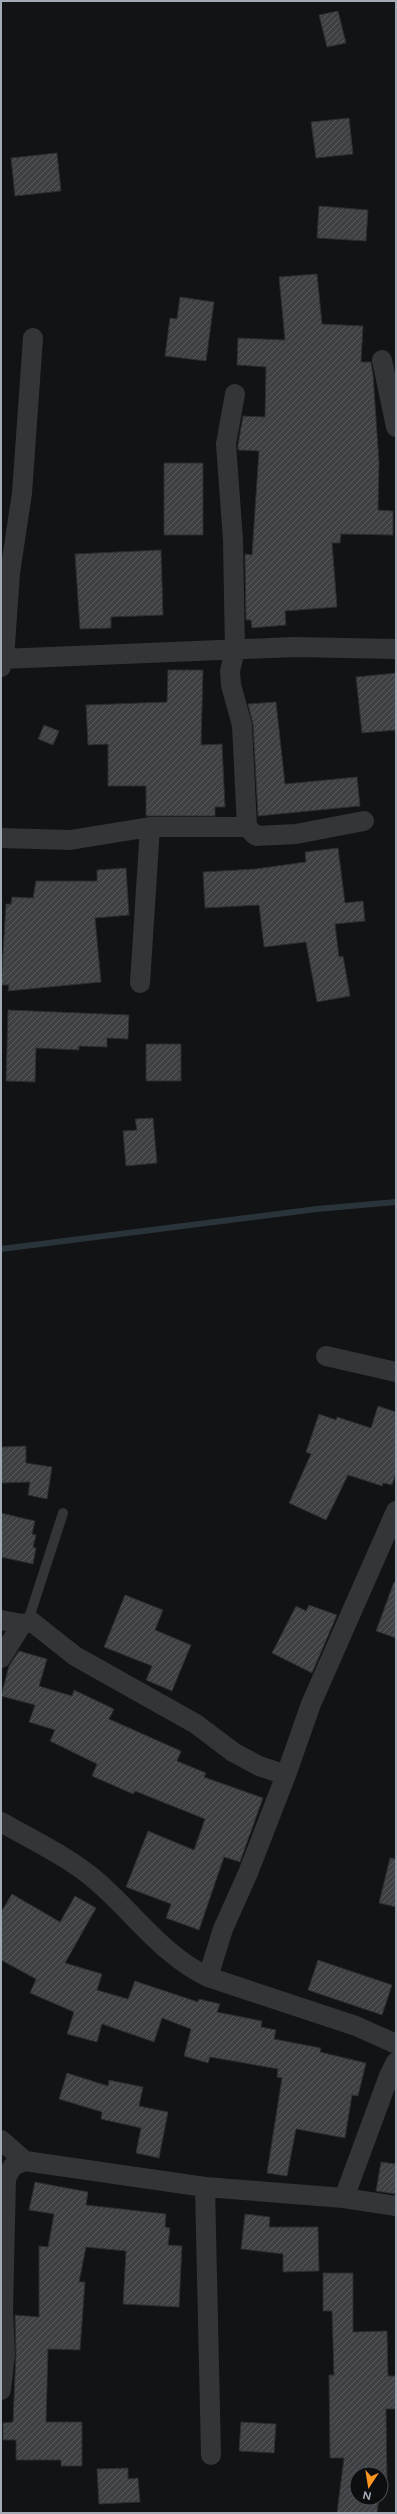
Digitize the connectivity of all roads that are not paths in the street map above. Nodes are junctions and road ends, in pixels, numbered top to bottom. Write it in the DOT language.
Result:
graph roads {
  1 [pos="33,338"];
  2 [pos="382,360"];
  3 [pos="235,394"];
  4 [pos="396,427"];
  5 [pos="396,648"];
  6 [pos="235,650"];
  7 [pos="2,662"];
  8 [pos="364,821"];
  9 [pos="150,826"];
  10 [pos="247,828"];
  11 [pos="1,838"];
  12 [pos="140,983"];
  13 [pos="326,1356"];
  14 [pos="396,1372"];
  15 [pos="396,1511"];
  16 [pos="63,1513"];
  17 [pos="1,1620"];
  18 [pos="25,1622"];
  19 [pos="1,1658"];
  20 [pos="286,1775"];
  21 [pos="1,1822"];
  22 [pos="208,1977"];
  23 [pos="396,2044"];
  24 [pos="396,2062"];
  25 [pos="1,2140"];
  26 [pos="25,2161"];
  27 [pos="205,2187"];
  28 [pos="344,2198"];
  29 [pos="396,2206"];
  30 [pos="2,2312"];
  31 [pos="1,2390"];
  32 [pos="211,2455"];
  1 -- 7 [label="street"];
  2 -- 4 [label="street"];
  3 -- 6 [label="street"];
  5 -- 6 [label="street"];
  6 -- 7 [label="street"];
  6 -- 10 [label="street"];
  8 -- 10 [label="street"];
  9 -- 10 [label="street"];
  9 -- 11 [label="street"];
  9 -- 12 [label="street"];
  13 -- 14 [label="street"];
  15 -- 20 [label="street"];
  16 -- 18 [label="lane"];
  17 -- 18 [label="street"];
  18 -- 19 [label="street"];
  18 -- 20 [label="street"];
  20 -- 22 [label="street"];
  21 -- 22 [label="street"];
  22 -- 23 [label="street"];
  24 -- 28 [label="street"];
  25 -- 26 [label="street"];
  26 -- 27 [label="street"];
  26 -- 30 [label="street"];
  27 -- 28 [label="street"];
  27 -- 32 [label="street"];
  28 -- 29 [label="street"];
  30 -- 31 [label="street"];
}
